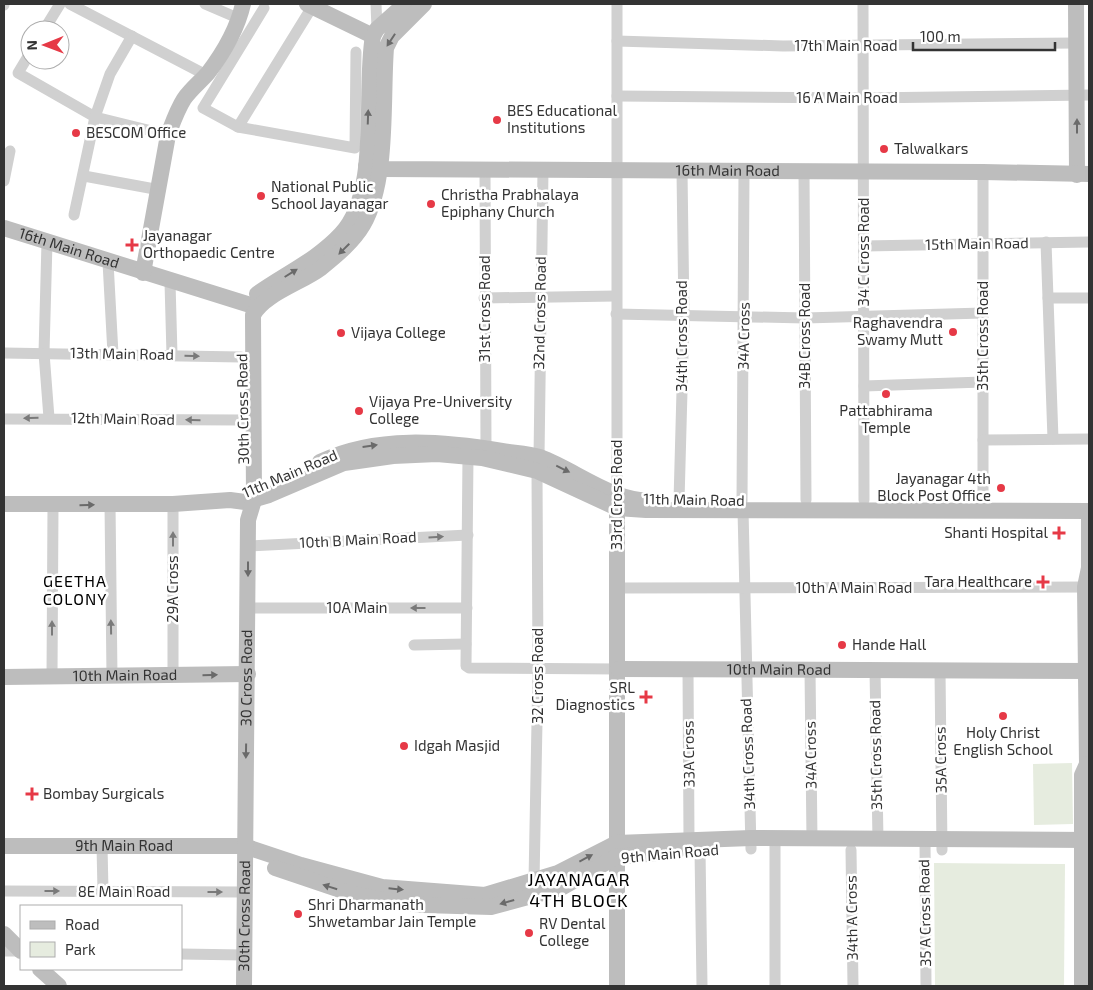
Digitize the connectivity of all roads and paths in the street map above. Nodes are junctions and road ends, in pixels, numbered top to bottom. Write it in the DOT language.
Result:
graph roads {
  1 [pos="60,4"];
  2 [pos="70,4"];
  3 [pos="205,4"];
  4 [pos="376,4"];
  5 [pos="405,4"];
  6 [pos="424,4"];
  7 [pos="617,4"];
  8 [pos="863,4"];
  9 [pos="1076,4"];
  10 [pos="310,5"];
  11 [pos="264,8"];
  12 [pos="242,11"];
  13 [pos="50,20"];
  14 [pos="375,33"];
  15 [pos="132,36"];
  16 [pos="617,40"];
  17 [pos="1076,43"];
  18 [pos="863,46"];
  19 [pos="356,52"];
  20 [pos="20,70"];
  21 [pos="206,75"];
  22 [pos="1083,95"];
  23 [pos="617,96"];
  24 [pos="864,98"];
  25 [pos="95,117"];
  26 [pos="238,127"];
  27 [pos="168,135"];
  28 [pos="10,151"];
  29 [pos="373,167"];
  30 [pos="485,170"];
  31 [pos="543,170"];
  32 [pos="617,170"];
  33 [pos="682,171"];
  34 [pos="744,171"];
  35 [pos="804,171"];
  36 [pos="864,171"];
  37 [pos="982,172"];
  38 [pos="1083,175"];
  39 [pos="84,176"];
  40 [pos="4,181"];
  41 [pos="160,190"];
  42 [pos="74,215"];
  43 [pos="4,228"];
  44 [pos="47,242"];
  45 [pos="1046,242"];
  46 [pos="1089,242"];
  47 [pos="982,243"];
  48 [pos="864,246"];
  49 [pos="108,262"];
  50 [pos="143,273"];
  51 [pos="170,282"];
  52 [pos="616,296"];
  53 [pos="540,297"];
  54 [pos="484,298"];
  55 [pos="1048,298"];
  56 [pos="1089,298"];
  57 [pos="247,304"];
  58 [pos="983,313"];
  59 [pos="616,314"];
  60 [pos="744,316"];
  61 [pos="864,316"];
  62 [pos="684,317"];
  63 [pos="805,318"];
  64 [pos="4,353"];
  65 [pos="44,353"];
  66 [pos="113,354"];
  67 [pos="172,355"];
  68 [pos="241,357"];
  69 [pos="983,382"];
  70 [pos="864,386"];
  71 [pos="49,418"];
  72 [pos="4,419"];
  73 [pos="242,420"];
  74 [pos="1089,439"];
  75 [pos="983,440"];
  76 [pos="1053,440"];
  77 [pos="486,448"];
  78 [pos="468,456"];
  79 [pos="538,464"];
  80 [pos="246,500"];
  81 [pos="806,500"];
  82 [pos="864,500"];
  83 [pos="983,500"];
  84 [pos="617,501"];
  85 [pos="679,501"];
  86 [pos="4,504"];
  87 [pos="110,504"];
  88 [pos="173,504"];
  89 [pos="742,505"];
  90 [pos="53,506"];
  91 [pos="1087,509"];
  92 [pos="468,535"];
  93 [pos="248,546"];
  94 [pos="1087,587"];
  95 [pos="618,588"];
  96 [pos="744,588"];
  97 [pos="248,608"];
  98 [pos="467,608"];
  99 [pos="466,644"];
  100 [pos="414,645"];
  101 [pos="538,668"];
  102 [pos="618,669"];
  103 [pos="688,669"];
  104 [pos="745,670"];
  105 [pos="810,670"];
  106 [pos="875,670"];
  107 [pos="940,670"];
  108 [pos="1088,671"];
  109 [pos="248,674"];
  110 [pos="172,675"];
  111 [pos="52,676"];
  112 [pos="112,676"];
  113 [pos="4,677"];
  114 [pos="1088,766"];
  115 [pos="812,840"];
  116 [pos="878,840"];
  117 [pos="695,844"];
  118 [pos="751,844"];
  119 [pos="775,844"];
  120 [pos="943,844"];
  121 [pos="925,845"];
  122 [pos="4,846"];
  123 [pos="102,846"];
  124 [pos="244,846"];
  125 [pos="1087,846"];
  126 [pos="616,850"];
  127 [pos="852,850"];
  128 [pos="534,881"];
  129 [pos="4,891"];
  130 [pos="103,892"];
  131 [pos="244,892"];
  132 [pos="1089,908"];
  133 [pos="4,934"];
  134 [pos="20,950"];
  135 [pos="4,951"];
  136 [pos="20,951"];
  137 [pos="182,954"];
  138 [pos="244,954"];
  139 [pos="41,970"];
  140 [pos="59,986"];
  141 [pos="244,986"];
  142 [pos="617,986"];
  143 [pos="702,986"];
  144 [pos="775,986"];
  145 [pos="853,986"];
  146 [pos="926,986"];
  147 [pos="1082,986"];
  1 -- 13 [label="street"];
  2 -- 15 [label="street"];
  3 -- 12 [label="street"];
  4 -- 14 [label="street"];
  5 -- 14 [label="main road"];
  6 -- 29 [label="main road, 30th Cross Road, one-way"];
  7 -- 16 [label="street, 33rd Cross Road"];
  8 -- 18 [label="street, 34 C Cross Road"];
  9 -- 17 [label="main road"];
  10 -- 14 [label="main road"];
  10 -- 26 [label="street"];
  11 -- 26 [label="street"];
  12 -- 21 [label="main road"];
  29 -- 14 [label="main road, 30th Cross Road, one-way"];
  15 -- 21 [label="street"];
  15 -- 25 [label="street"];
  16 -- 18 [label="street, 17th Main Road"];
  16 -- 23 [label="street, 33rd Cross Road"];
  17 -- 18 [label="street, 17th Main Road"];
  17 -- 22 [label="main road"];
  18 -- 24 [label="street, 34 C Cross Road"];
  19 -- 26 [label="street"];
  20 -- 25 [label="street"];
  21 -- 27 [label="main road"];
  22 -- 24 [label="street, 16 A Main Road"];
  38 -- 22 [label="main road, one-way"];
  23 -- 24 [label="street, 16 A Main Road"];
  23 -- 32 [label="street, 33rd Cross Road"];
  24 -- 36 [label="street, 34 C Cross Road"];
  25 -- 27 [label="street"];
  25 -- 39 [label="street"];
  27 -- 41 [label="main road"];
  28 -- 40 [label="street"];
  29 -- 30 [label="main road, 16th Main Road"];
  57 -- 29 [label="main road, 30th Cross Road, one-way"];
  29 -- 80 [label="main road, 30th Cross Road, one-way"];
  30 -- 31 [label="main road, 16th Main Road"];
  30 -- 54 [label="street, 31st Cross Road"];
  31 -- 32 [label="main road, 16th Main Road"];
  31 -- 53 [label="street, 32nd Cross Road"];
  32 -- 33 [label="main road, 16th Main Road"];
  32 -- 52 [label="street, 33rd Cross Road"];
  33 -- 34 [label="main road, 16th Main Road"];
  33 -- 62 [label="street, 34th Cross Road"];
  34 -- 35 [label="main road, 16th Main Road"];
  34 -- 60 [label="street, 34A Cross"];
  35 -- 36 [label="main road, 16th Main Road"];
  35 -- 63 [label="street, 34B Cross Road"];
  36 -- 37 [label="main road, 16th Main Road"];
  36 -- 48 [label="street, 34 C Cross Road"];
  37 -- 38 [label="main road, 16th Main Road"];
  37 -- 47 [label="street, 35th Cross Road"];
  39 -- 41 [label="street"];
  39 -- 42 [label="street"];
  41 -- 50 [label="main road"];
  43 -- 44 [label="main road, 16th Main Road"];
  44 -- 49 [label="main road, 16th Main Road"];
  44 -- 65 [label="street"];
  45 -- 46 [label="street, 15th Main Road"];
  45 -- 47 [label="street, 15th Main Road"];
  45 -- 55 [label="street"];
  47 -- 48 [label="street, 15th Main Road"];
  47 -- 58 [label="street, 35th Cross Road"];
  48 -- 61 [label="street, 34 C Cross Road"];
  49 -- 50 [label="main road, 16th Main Road"];
  49 -- 66 [label="street"];
  50 -- 51 [label="main road, 16th Main Road"];
  51 -- 57 [label="main road, 16th Main Road"];
  51 -- 67 [label="street"];
  52 -- 53 [label="street"];
  52 -- 59 [label="street, 33rd Cross Road"];
  53 -- 54 [label="street"];
  53 -- 79 [label="street, 32nd Cross Road"];
  54 -- 77 [label="street, 31st Cross Road"];
  55 -- 56 [label="street"];
  55 -- 76 [label="street"];
  57 -- 68 [label="main road, 30th Cross Road"];
  58 -- 61 [label="street"];
  58 -- 69 [label="street, 35th Cross Road"];
  59 -- 62 [label="street"];
  59 -- 84 [label="street, 33rd Cross Road"];
  60 -- 62 [label="street"];
  60 -- 63 [label="street"];
  60 -- 89 [label="street, 34A Cross"];
  61 -- 63 [label="street"];
  61 -- 70 [label="street, 34 C Cross Road"];
  62 -- 85 [label="street, 34th Cross Road"];
  63 -- 81 [label="street, 34B Cross Road"];
  64 -- 65 [label="street, 13th Main Road"];
  65 -- 66 [label="street, 13th Main Road"];
  65 -- 71 [label="street"];
  66 -- 67 [label="street, 13th Main Road"];
  67 -- 68 [label="street, 13th Main Road, one-way"];
  68 -- 73 [label="main road, 30th Cross Road"];
  69 -- 70 [label="street"];
  69 -- 75 [label="street, 35th Cross Road"];
  70 -- 82 [label="street, 34 C Cross Road"];
  71 -- 72 [label="street, 12th Main Road, one-way"];
  73 -- 71 [label="street, 12th Main Road, one-way"];
  73 -- 80 [label="main road, 30th Cross Road"];
  74 -- 76 [label="street"];
  75 -- 76 [label="street"];
  75 -- 83 [label="street, 35th Cross Road"];
  77 -- 79 [label="main road, 11th Main Road"];
  80 -- 77 [label="main road, 11th Main Road, one-way"];
  78 -- 79 [label="main road, 11th Main Road"];
  78 -- 80 [label="main road, 11th Main Road"];
  78 -- 92 [label="street"];
  79 -- 84 [label="main road, 11th Main Road"];
  79 -- 101 [label="street, 32 Cross Road"];
  80 -- 88 [label="main road, 11th Main Road"];
  80 -- 93 [label="main road, 30 Cross Road"];
  81 -- 82 [label="main road, 11th Main Road"];
  81 -- 89 [label="main road, 11th Main Road"];
  82 -- 83 [label="main road, 11th Main Road"];
  83 -- 91 [label="main road, 11th Main Road"];
  84 -- 85 [label="main road, 11th Main Road"];
  84 -- 89 [label="main road, 11th Main Road"];
  84 -- 95 [label="main road, 33rd Cross Road"];
  85 -- 89 [label="main road, 11th Main Road"];
  86 -- 90 [label="main road, 11th Main Road"];
  87 -- 88 [label="main road, 11th Main Road"];
  90 -- 87 [label="main road, 11th Main Road, one-way"];
  112 -- 87 [label="street, one-way"];
  110 -- 88 [label="street, 29A Cross, one-way"];
  89 -- 91 [label="main road, 11th Main Road"];
  89 -- 96 [label="street, 34th Cross Road"];
  111 -- 90 [label="street, one-way"];
  91 -- 94 [label="main road"];
  93 -- 92 [label="street, 10th B Main Road, one-way"];
  92 -- 98 [label="street"];
  93 -- 97 [label="main road, 30 Cross Road, one-way"];
  94 -- 96 [label="street, 10th A Main Road"];
  94 -- 108 [label="main road"];
  95 -- 96 [label="street, 10th A Main Road"];
  95 -- 102 [label="main road, 33rd Cross Road"];
  96 -- 104 [label="street, 34th Cross Road"];
  98 -- 97 [label="street, 10A Main, one-way"];
  97 -- 109 [label="main road, 30 Cross Road"];
  98 -- 99 [label="street"];
  99 -- 100 [label="street"];
  99 -- 101 [label="street, 10th Main Road"];
  101 -- 102 [label="street, 10th Main Road"];
  101 -- 128 [label="street, 32 Cross Road"];
  102 -- 103 [label="main road, 10th Main Road"];
  102 -- 126 [label="main road, 33rd Cross Road"];
  103 -- 104 [label="main road, 10th Main Road"];
  103 -- 117 [label="street, 33A Cross"];
  104 -- 105 [label="main road, 10th Main Road"];
  104 -- 118 [label="street, 34th Cross Road"];
  105 -- 106 [label="main road, 10th Main Road"];
  105 -- 115 [label="street, 34A Cross"];
  106 -- 107 [label="main road, 10th Main Road"];
  106 -- 116 [label="street, 35th Cross Road"];
  107 -- 108 [label="main road, 10th Main Road"];
  107 -- 120 [label="street, 35A Cross"];
  108 -- 114 [label="main road"];
  110 -- 109 [label="main road, 10th Main Road, one-way"];
  109 -- 124 [label="main road, 30 Cross Road, one-way"];
  110 -- 112 [label="main road, 10th Main Road"];
  111 -- 112 [label="main road, 10th Main Road"];
  111 -- 113 [label="main road, 10th Main Road"];
  114 -- 125 [label="main road"];
  115 -- 116 [label="main road, 9th Main Road"];
  115 -- 119 [label="main road, 9th Main Road"];
  116 -- 121 [label="main road, 9th Main Road"];
  117 -- 118 [label="main road, 9th Main Road"];
  117 -- 126 [label="main road, 9th Main Road"];
  117 -- 143 [label="street, 33A Cross"];
  118 -- 119 [label="main road, 9th Main Road"];
  119 -- 127 [label="main road, 9th Main Road"];
  119 -- 144 [label="street"];
  120 -- 121 [label="main road, 9th Main Road"];
  120 -- 125 [label="main road, 9th Main Road"];
  121 -- 127 [label="main road, 9th Main Road"];
  121 -- 146 [label="street, 35 A Cross Road"];
  122 -- 123 [label="main road, 9th Main Road"];
  123 -- 124 [label="main road, 9th Main Road"];
  123 -- 130 [label="street"];
  126 -- 124 [label="main road, 9th Main Road, one-way"];
  124 -- 128 [label="main road, 9th Main Road, one-way"];
  124 -- 131 [label="main road, 30th Cross Road"];
  125 -- 132 [label="main road"];
  125 -- 147 [label="main road"];
  128 -- 126 [label="main road, 9th Main Road, one-way"];
  126 -- 142 [label="main road, 33rd Cross Road"];
  127 -- 145 [label="street, 34th A Cross"];
  129 -- 130 [label="street, 8E Main Road, one-way"];
  130 -- 131 [label="street, 8E Main Road, one-way"];
  131 -- 138 [label="main road, 30th Cross Road"];
  133 -- 134 [label="main road"];
  135 -- 136 [label="street"];
  137 -- 138 [label="street"];
  138 -- 141 [label="main road, 30th Cross Road"];
  139 -- 140 [label="main road"];
}
